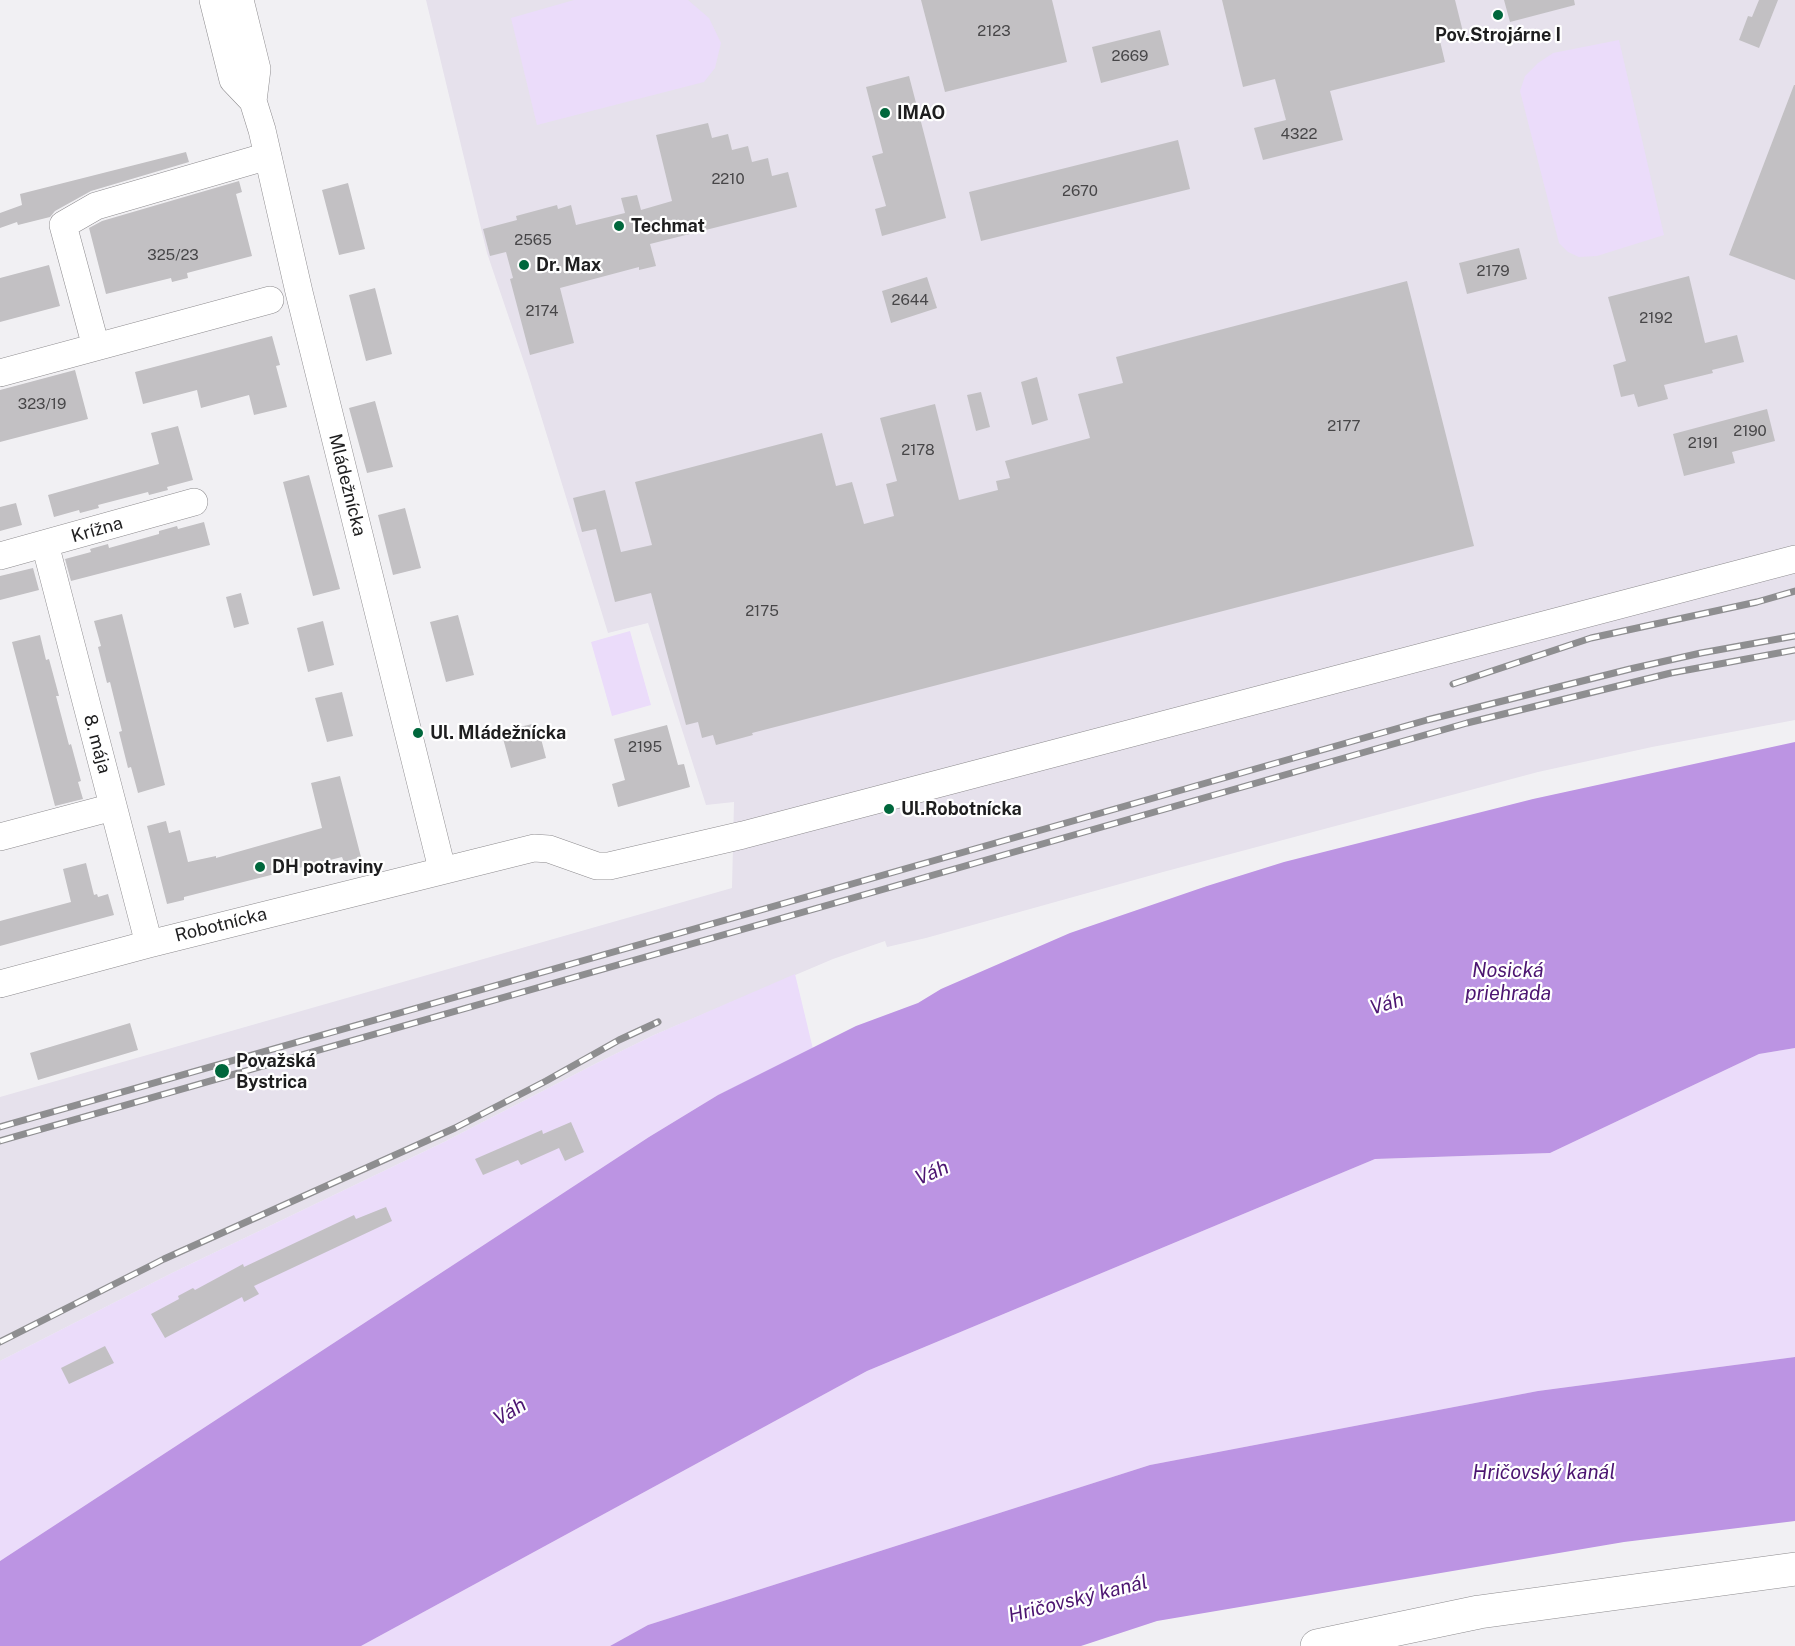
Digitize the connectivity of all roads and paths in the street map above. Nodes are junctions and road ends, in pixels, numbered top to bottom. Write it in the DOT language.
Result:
graph roads {
  1 [pos="213,0"];
  2 [pos="240,0"];
  3 [pos="253,101"];
  4 [pos="268,156"];
  5 [pos="270,300"];
  6 [pos="96,346"];
  7 [pos="0,373"];
  8 [pos="194,502"];
  9 [pos="45,544"];
  10 [pos="0,556"];
  11 [pos="1795,559"];
  12 [pos="113,807"];
  13 [pos="0,837"];
  14 [pos="442,869"];
  15 [pos="149,944"];
  16 [pos="0,984"];
  17 [pos="1795,1569"];
  18 [pos="1317,1646"];
  1 -- 3 [label="street, Mládežnícka"];
  2 -- 3 [label="street, Mládežnícka"];
  3 -- 4 [label="street, Mládežnícka"];
  4 -- 6 [label="street"];
  4 -- 14 [label="street, Mládežnícka"];
  5 -- 6 [label="street"];
  6 -- 7 [label="street"];
  8 -- 9 [label="street, Krížna"];
  9 -- 10 [label="street, Krížna"];
  9 -- 12 [label="street, 8. mája"];
  11 -- 14 [label="street, Robotnícka"];
  12 -- 13 [label="street"];
  12 -- 15 [label="street, 8. mája"];
  14 -- 15 [label="street, Robotnícka"];
  15 -- 16 [label="street, Robotnícka"];
  17 -- 18 [label="main road"];
}
